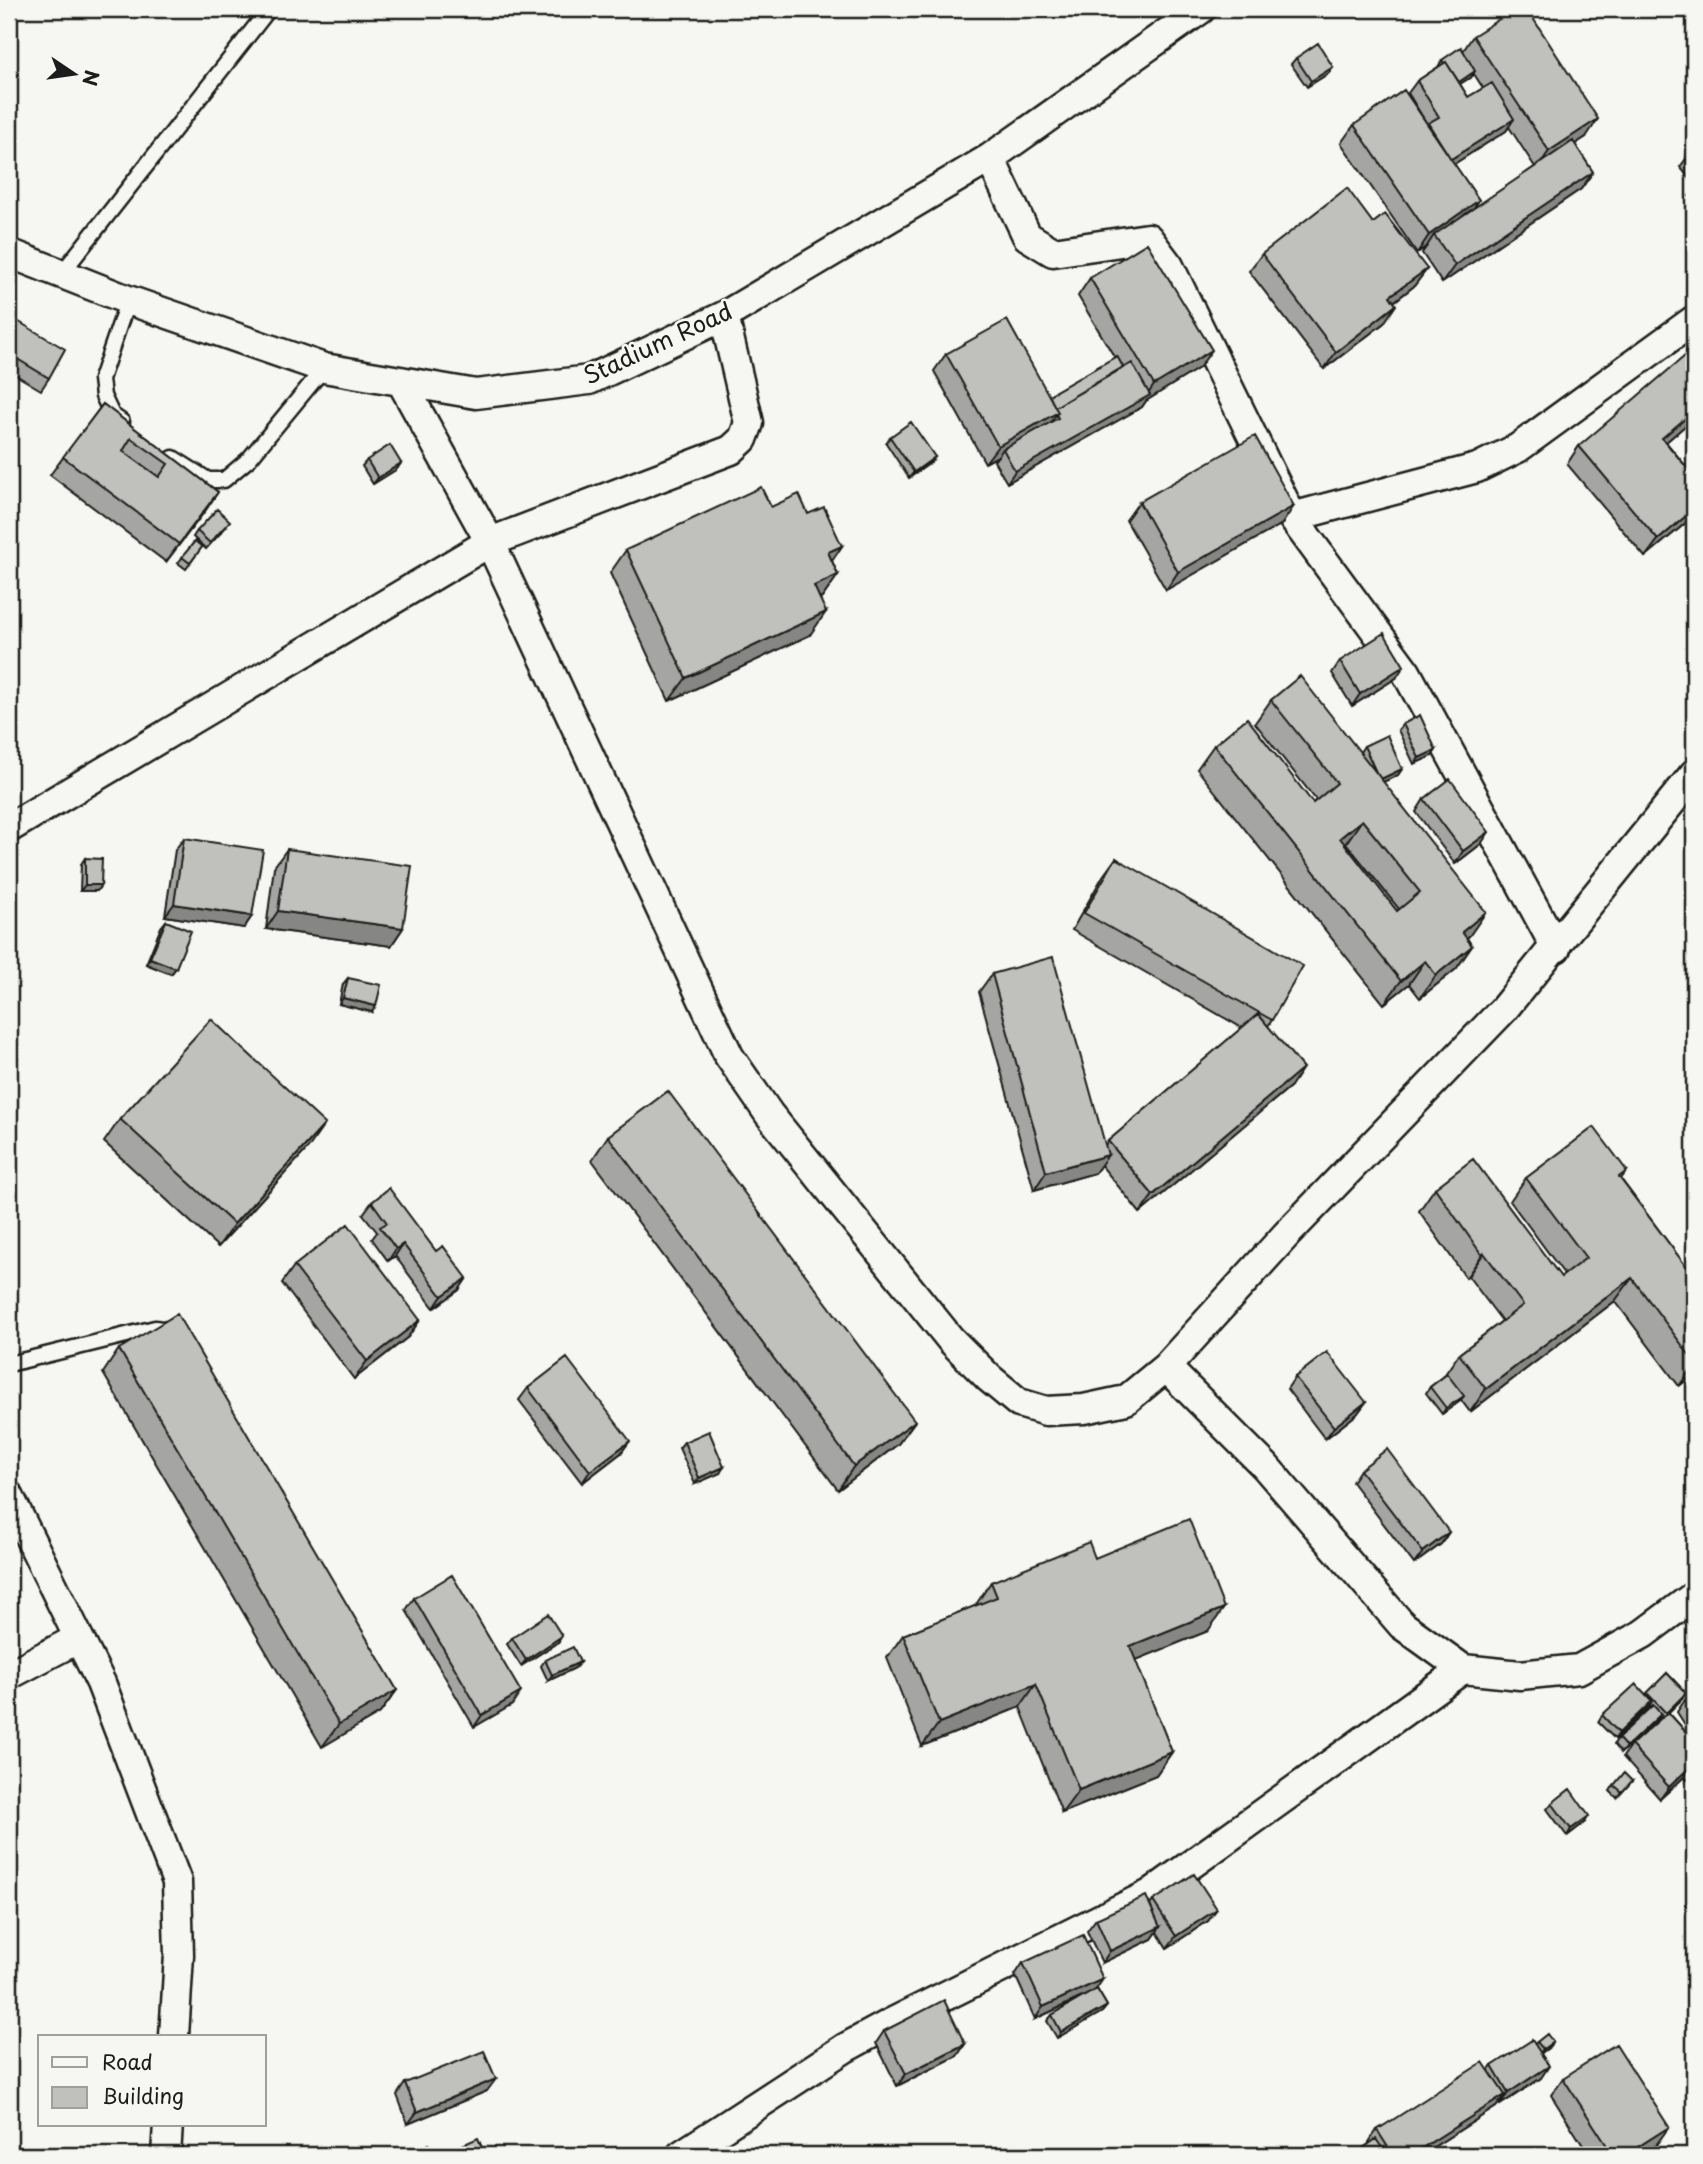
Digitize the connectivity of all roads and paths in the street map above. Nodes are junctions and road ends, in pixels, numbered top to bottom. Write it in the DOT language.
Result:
graph roads {
  1 [pos="269,9"];
  2 [pos="1201,9"];
  3 [pos="989,158"];
  4 [pos="9,253"];
  5 [pos="62,274"];
  6 [pos="128,300"];
  7 [pos="724,316"];
  8 [pos="1693,324"];
  9 [pos="324,368"];
  10 [pos="401,381"];
  11 [pos="133,430"];
  12 [pos="165,453"];
  13 [pos="1292,517"];
  14 [pos="490,542"];
  15 [pos="1694,774"];
  16 [pos="9,828"];
  17 [pos="1556,948"];
  18 [pos="178,1345"];
  19 [pos="9,1364"];
  20 [pos="1166,1367"];
  21 [pos="9,1496"];
  22 [pos="1694,1596"];
  23 [pos="79,1637"];
  24 [pos="1463,1669"];
  25 [pos="9,1675"];
  26 [pos="174,2035"];
  27 [pos="168,2126"];
  28 [pos="166,2155"];
  29 [pos="681,2155"];
  1 -- 5 [label="lane"];
  2 -- 3 [label="street, Stadium Road"];
  3 -- 7 [label="street, Stadium Road"];
  3 -- 13 [label="street"];
  4 -- 5 [label="street, Stadium Road"];
  5 -- 6 [label="street, Stadium Road"];
  6 -- 9 [label="street, Stadium Road"];
  6 -- 11 [label="lane"];
  7 -- 10 [label="street, Stadium Road"];
  7 -- 14 [label="street"];
  8 -- 13 [label="street"];
  9 -- 10 [label="street, Stadium Road"];
  9 -- 12 [label="lane"];
  10 -- 14 [label="street"];
  13 -- 17 [label="street"];
  14 -- 16 [label="street"];
  14 -- 20 [label="street"];
  15 -- 17 [label="street"];
  17 -- 20 [label="street"];
  18 -- 19 [label="lane"];
  20 -- 24 [label="street"];
  21 -- 23 [label="street"];
  22 -- 24 [label="street"];
  23 -- 25 [label="street"];
  23 -- 26 [label="street"];
  24 -- 29 [label="street"];
  27 -- 28 [label="street"];
}
